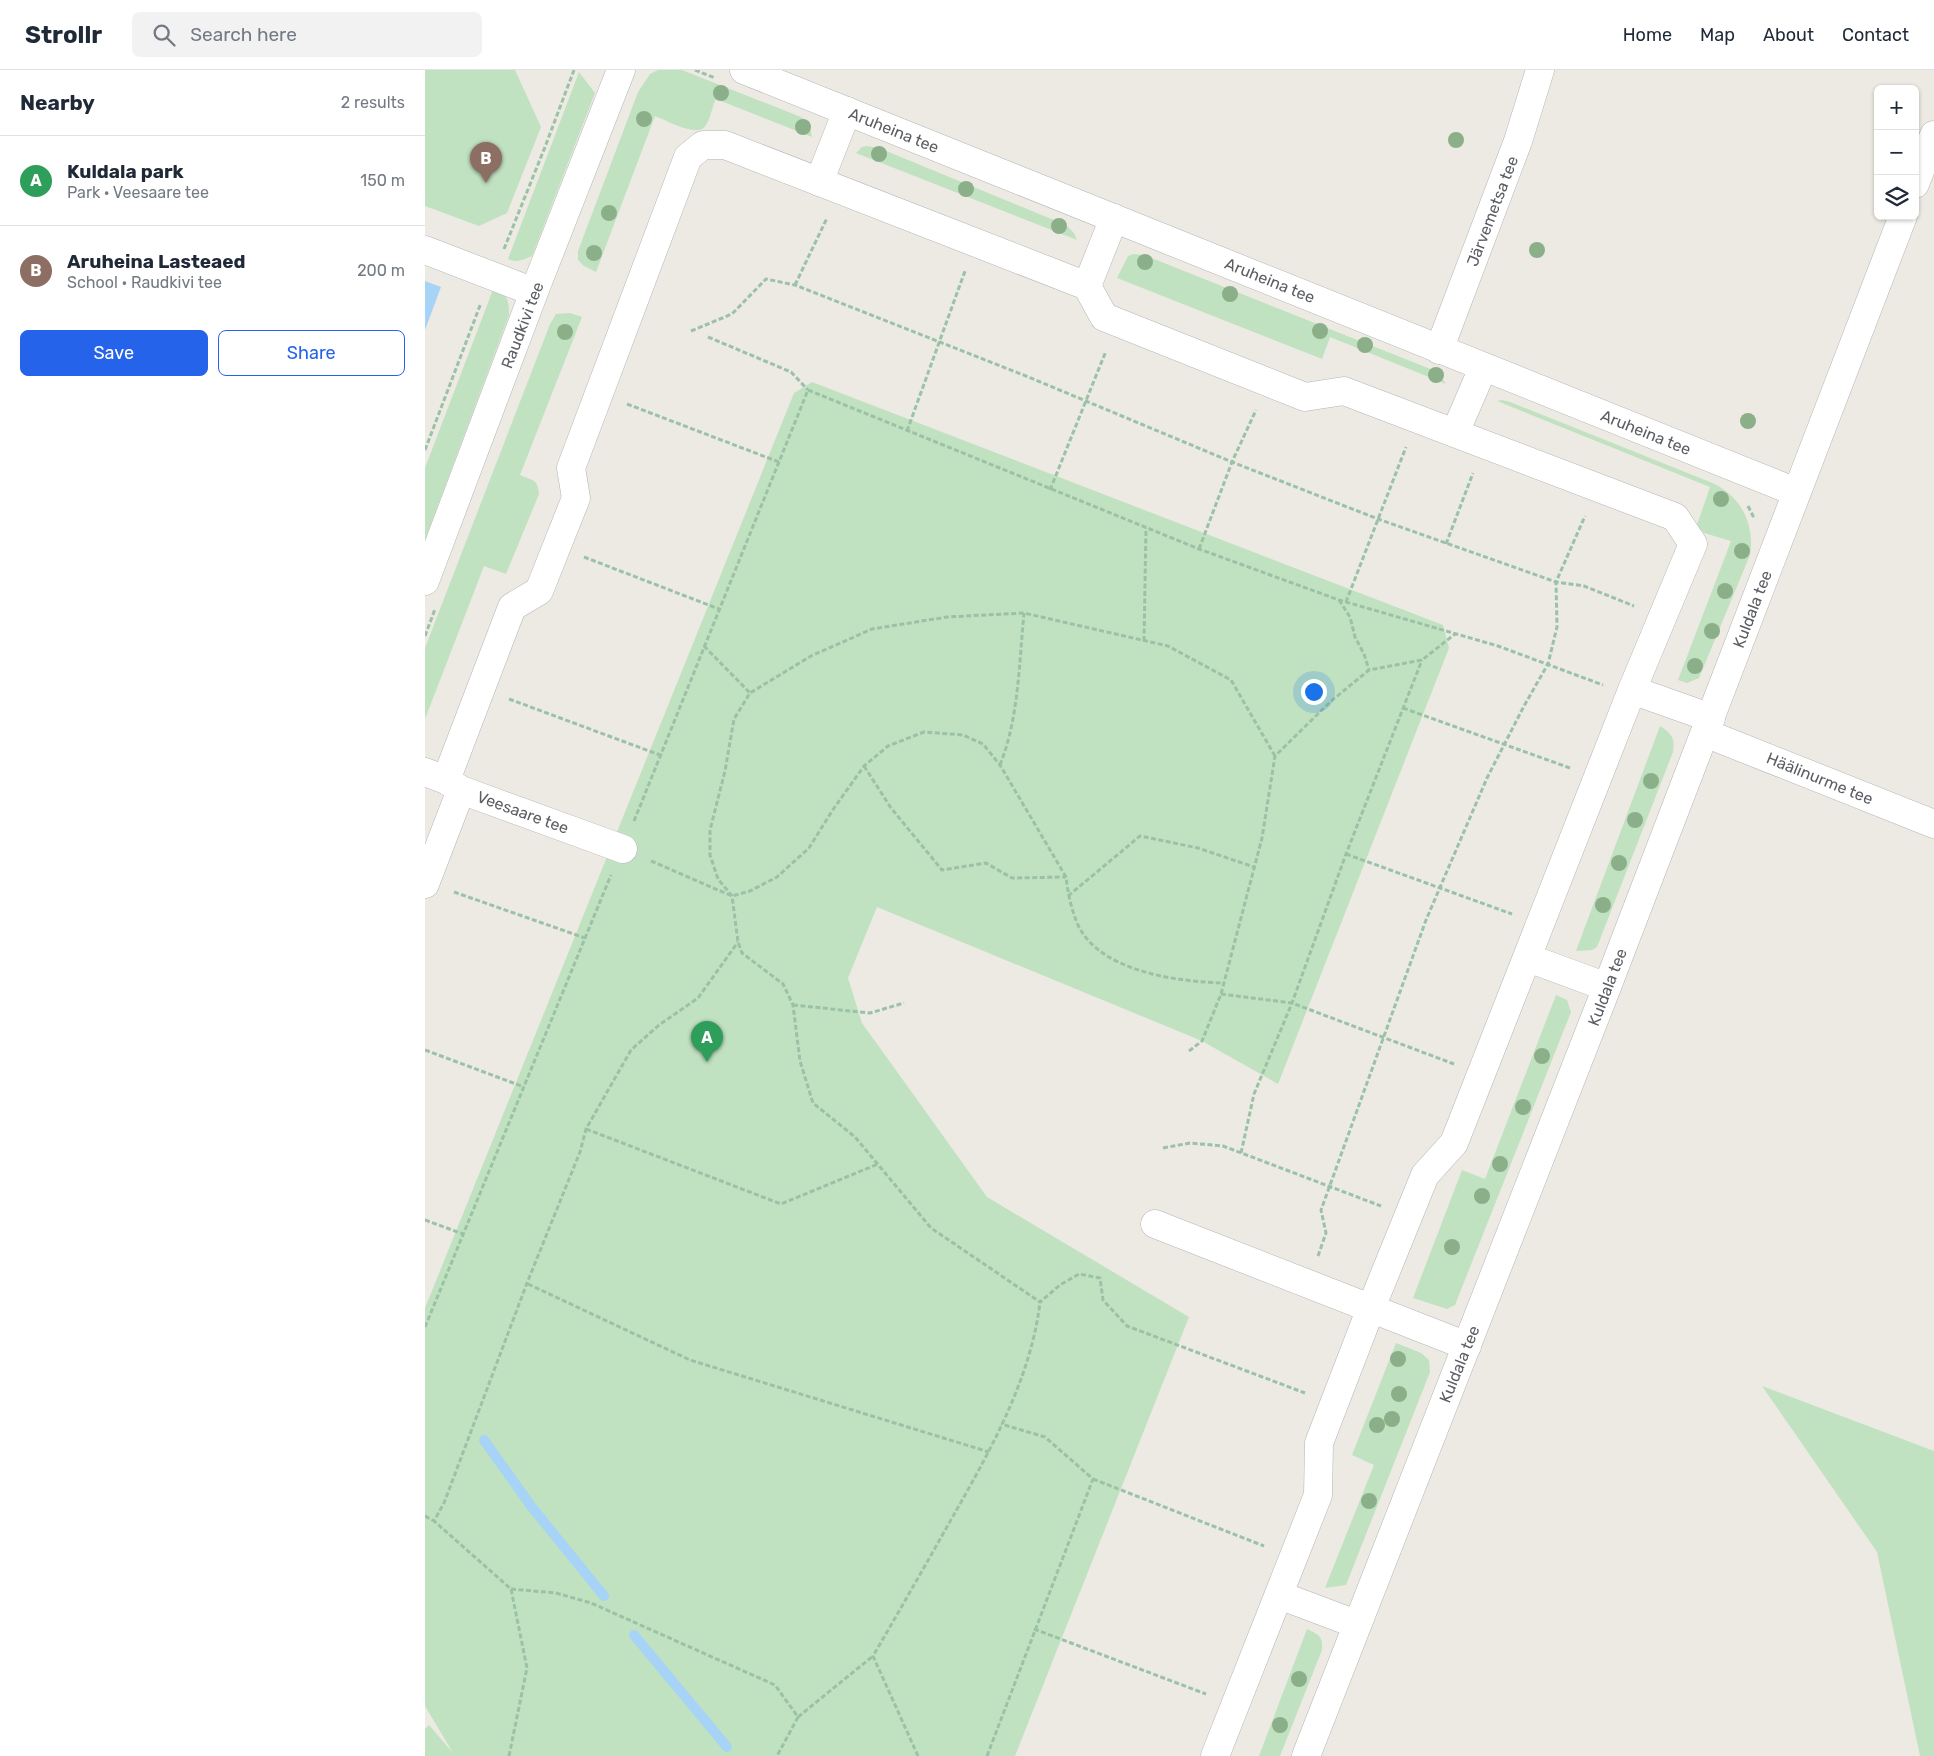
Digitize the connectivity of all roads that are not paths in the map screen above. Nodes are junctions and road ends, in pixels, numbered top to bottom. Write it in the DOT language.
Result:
graph roads {
  1 [pos="621,70"];
  2 [pos="1540,70"];
  3 [pos="733,76"];
  4 [pos="847,111"];
  5 [pos="1934,135"];
  6 [pos="1918,175"];
  7 [pos="830,186"];
  8 [pos="1114,218"];
  9 [pos="1901,220"];
  10 [pos="425,250"];
  11 [pos="1087,286"];
  12 [pos="534,292"];
  13 [pos="1439,350"];
  14 [pos="1483,368"];
  15 [pos="1455,433"];
  16 [pos="1796,492"];
  17 [pos="425,581"];
  18 [pos="1633,690"];
  19 [pos="1708,725"];
  20 [pos="444,780"];
  21 [pos="1934,824"];
  22 [pos="623,849"];
  23 [pos="425,883"];
  24 [pos="1528,958"];
  25 [pos="1607,987"];
  26 [pos="1155,1224"];
  27 [pos="1371,1308"];
  28 [pos="1467,1346"];
  29 [pos="1279,1595"];
  30 [pos="1357,1624"];
  31 [pos="1215,1756"];
  32 [pos="1306,1756"];
  1 -- 12 [label="street, Raudkivi tee"];
  2 -- 13 [label="street, Järvemetsa tee"];
  3 -- 4 [label="street, Aruheina tee"];
  4 -- 7 [label="street"];
  4 -- 8 [label="street, Aruheina tee"];
  5 -- 6 [label="street"];
  7 -- 11 [label="street"];
  7 -- 20 [label="street"];
  8 -- 11 [label="street"];
  8 -- 13 [label="street, Aruheina tee"];
  9 -- 16 [label="street, Kuldala tee"];
  10 -- 12 [label="street"];
  11 -- 15 [label="street"];
  12 -- 17 [label="street, Raudkivi tee"];
  13 -- 14 [label="street, Aruheina tee"];
  14 -- 15 [label="street"];
  14 -- 16 [label="street, Aruheina tee"];
  15 -- 18 [label="street"];
  16 -- 19 [label="street, Kuldala tee"];
  18 -- 19 [label="street, Häälinurme tee"];
  18 -- 24 [label="street"];
  19 -- 21 [label="street, Häälinurme tee"];
  19 -- 25 [label="street, Kuldala tee"];
  20 -- 22 [label="street, Veesaare tee"];
  20 -- 23 [label="street"];
  24 -- 25 [label="street"];
  24 -- 27 [label="street"];
  25 -- 28 [label="street, Kuldala tee"];
  26 -- 27 [label="street"];
  27 -- 28 [label="street"];
  27 -- 29 [label="street"];
  28 -- 30 [label="street, Kuldala tee"];
  29 -- 30 [label="street"];
  29 -- 31 [label="street"];
  30 -- 32 [label="street, Kuldala tee"];
}
